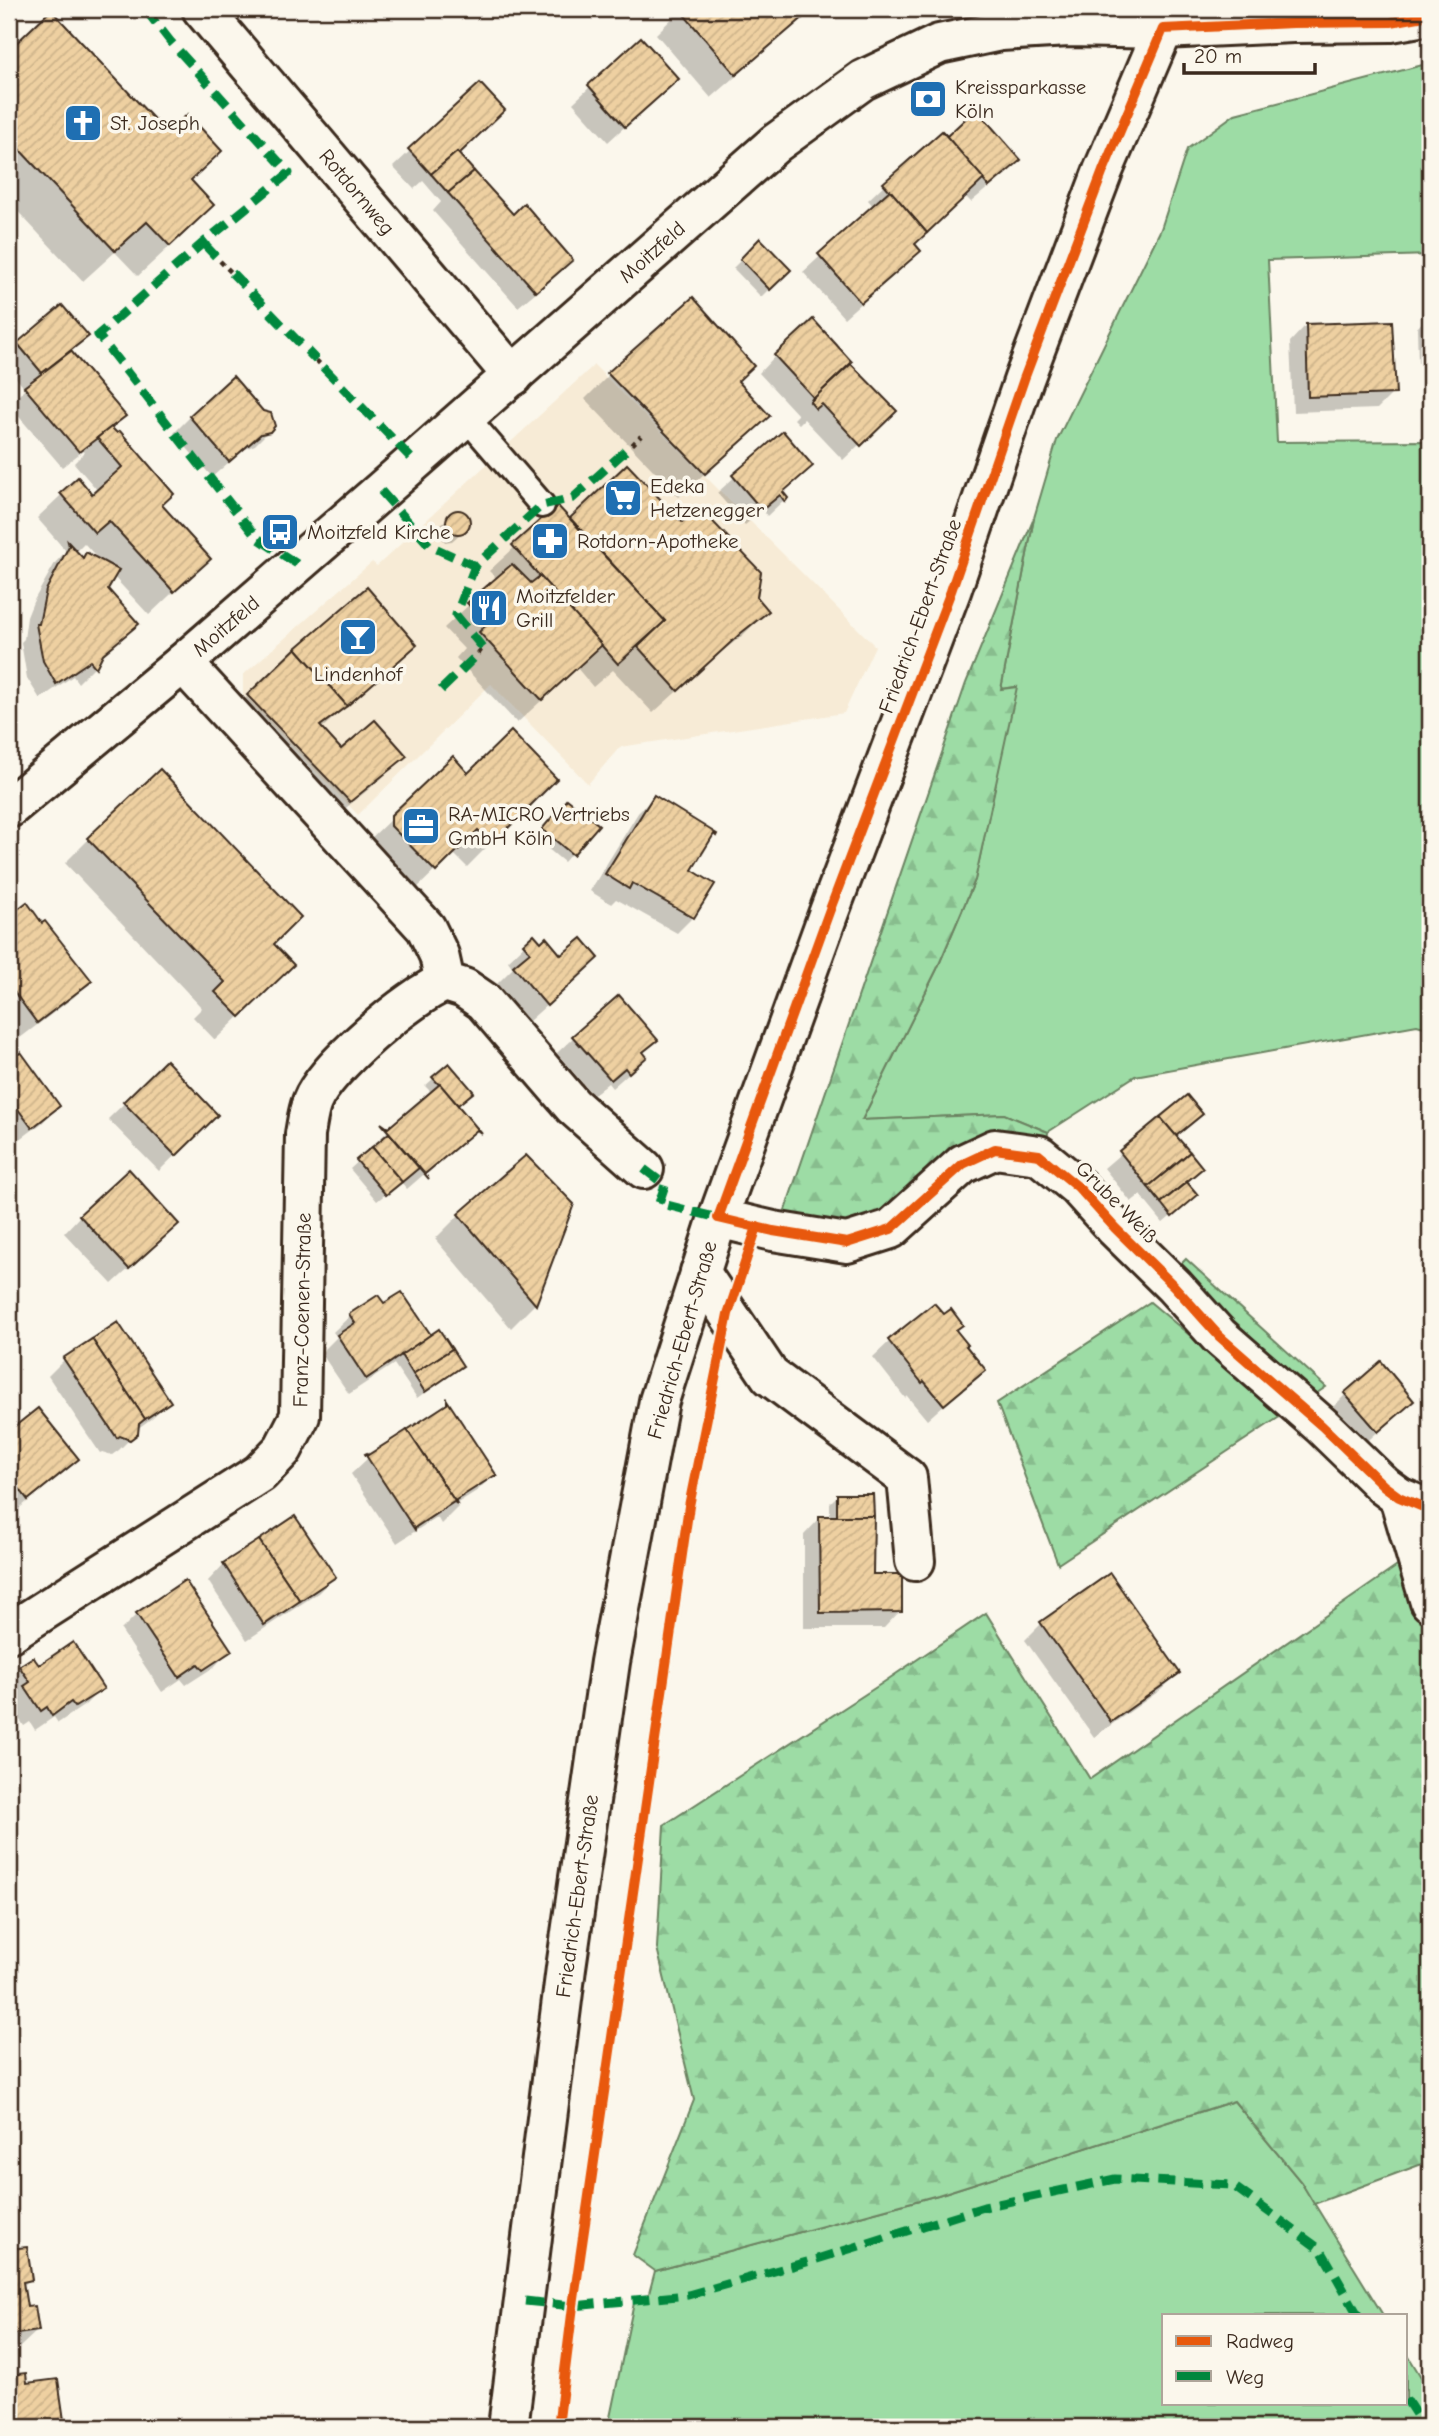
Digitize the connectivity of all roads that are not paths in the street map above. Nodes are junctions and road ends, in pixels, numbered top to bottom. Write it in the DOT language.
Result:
graph roads {
  1 [pos="202,9"];
  2 [pos="1430,15"];
  3 [pos="1168,19"];
  4 [pos="1002,20"];
  5 [pos="513,376"];
  6 [pos="466,417"];
  7 [pos="542,505"];
  8 [pos="183,663"];
  9 [pos="9,808"];
  10 [pos="445,982"];
  11 [pos="644,1169"];
  12 [pos="718,1218"];
  13 [pos="699,1272"];
  14 [pos="1415,1504"];
  15 [pos="915,1561"];
  16 [pos="1430,1602"];
  17 [pos="9,1633"];
  18 [pos="508,2427"];
  1 -- 5 [label="main road, Rotdornweg"];
  2 -- 3 [label="main road, Moitzfeld"];
  3 -- 4 [label="main road, Moitzfeld"];
  3 -- 12 [label="main road, Friedrich-Ebert-Straße"];
  4 -- 5 [label="main road, Moitzfeld"];
  5 -- 6 [label="main road, Moitzfeld"];
  6 -- 7 [label="lane"];
  6 -- 8 [label="main road, Moitzfeld"];
  8 -- 9 [label="main road, Moitzfeld"];
  8 -- 10 [label="main road"];
  10 -- 11 [label="main road"];
  10 -- 17 [label="main road, Franz-Coenen-Straße"];
  12 -- 13 [label="main road, Friedrich-Ebert-Straße"];
  12 -- 14 [label="main road, Grube Weiß"];
  13 -- 15 [label="main road"];
  13 -- 18 [label="main road, Friedrich-Ebert-Straße"];
  14 -- 16 [label="main road, Grube Weiß"];
}
